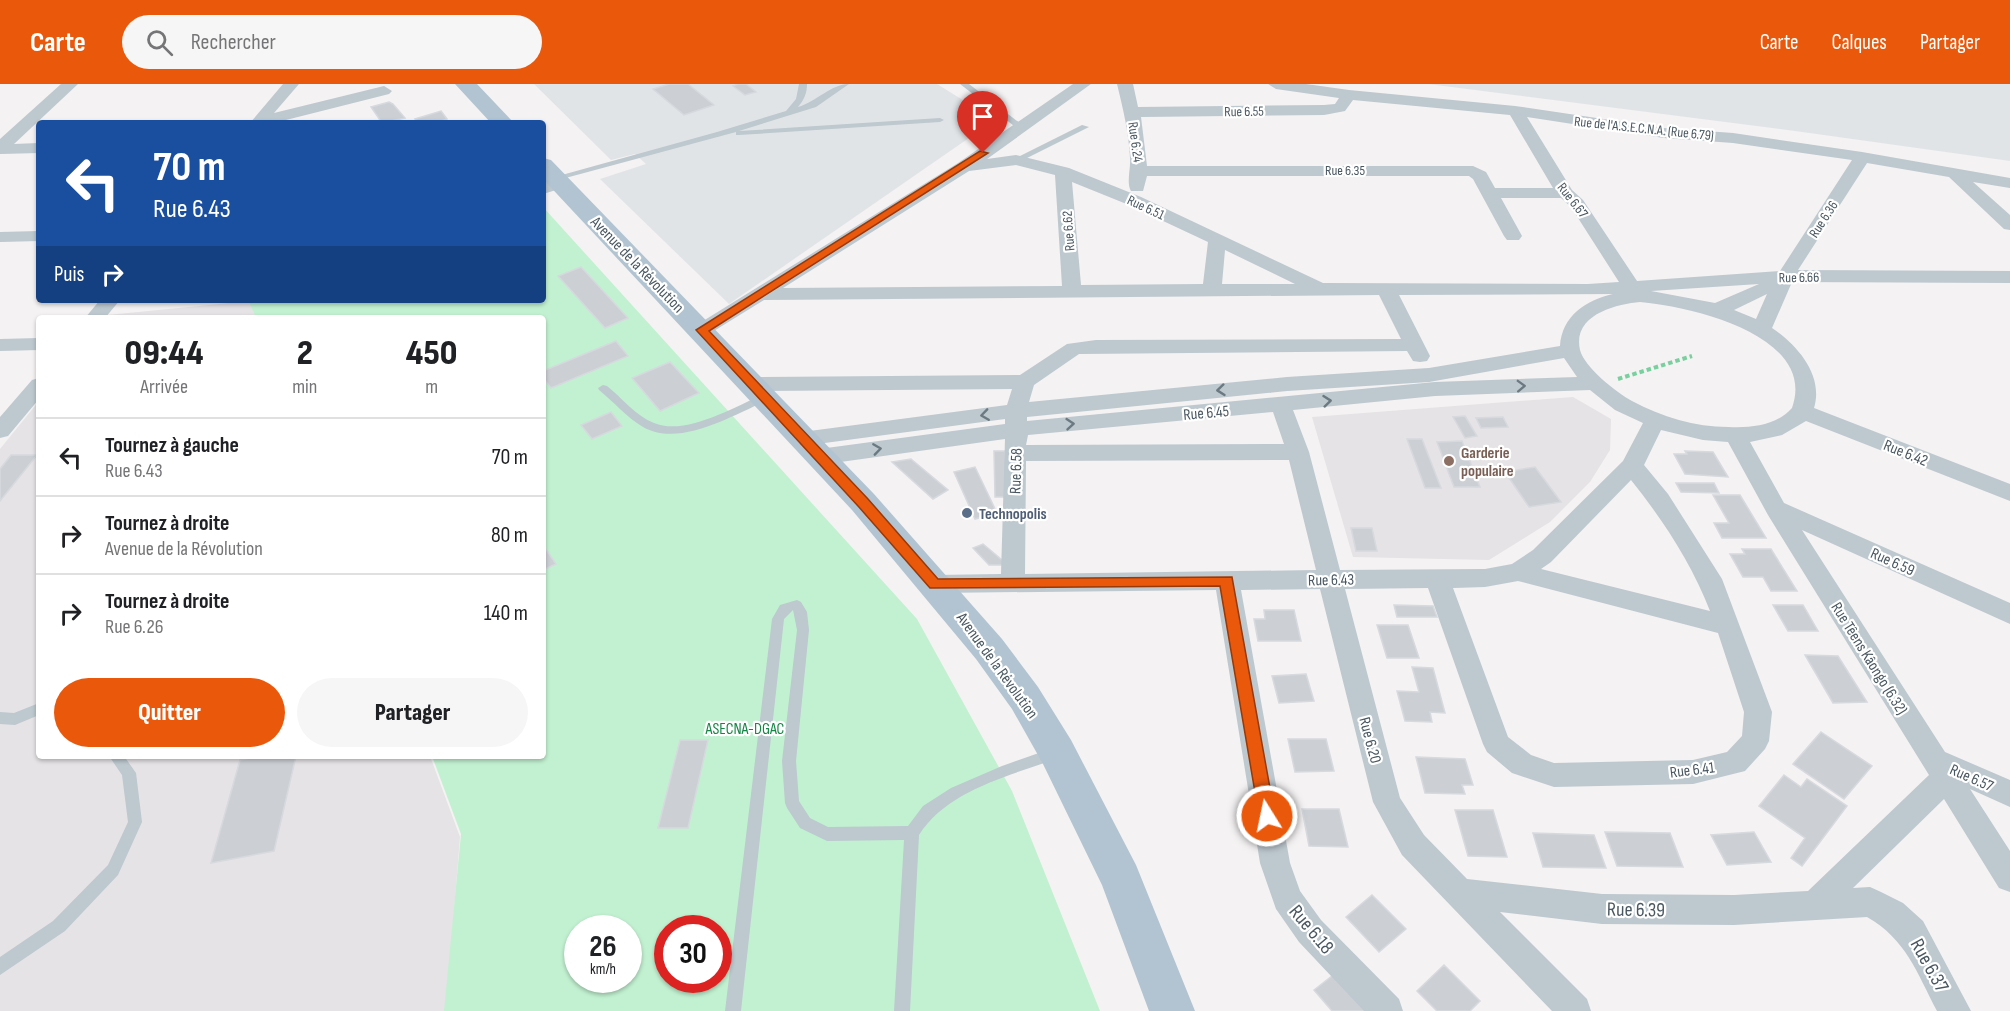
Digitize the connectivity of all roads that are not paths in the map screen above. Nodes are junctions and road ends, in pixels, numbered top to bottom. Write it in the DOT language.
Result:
graph roads {
  1 [pos="70,84"];
  2 [pos="291,84"];
  3 [pos="465,84"];
  4 [pos="803,84"];
  5 [pos="845,84"];
  6 [pos="964,84"];
  7 [pos="1083,84"];
  8 [pos="1125,84"];
  9 [pos="1276,84"];
  10 [pos="384,91"];
  11 [pos="1349,95"];
  12 [pos="1515,111"];
  13 [pos="789,112"];
  14 [pos="1132,112"];
  15 [pos="261,120"];
  16 [pos="271,120"];
  17 [pos="500,120"];
  18 [pos="940,120"];
  19 [pos="1085,126"];
  20 [pos="1021,127"];
  21 [pos="720,134"];
  22 [pos="0,148"];
  23 [pos="36,148"];
  24 [pos="1862,157"];
  25 [pos="1016,160"];
  26 [pos="964,167"];
  27 [pos="1140,171"];
  28 [pos="1063,172"];
  29 [pos="1955,174"];
  30 [pos="550,179"];
  31 [pos="2010,183"];
  32 [pos="1488,193"];
  33 [pos="1565,193"];
  34 [pos="1135,201"];
  35 [pos="2010,225"];
  36 [pos="36,236"];
  37 [pos="1513,236"];
  38 [pos="0,237"];
  39 [pos="1217,240"];
  40 [pos="2010,277"];
  41 [pos="1784,278"];
  42 [pos="1632,286"];
  43 [pos="1319,289"];
  44 [pos="1386,289"];
  45 [pos="1212,290"];
  46 [pos="1072,291"];
  47 [pos="762,294"];
  48 [pos="108,303"];
  49 [pos="1719,309"];
  50 [pos="98,315"];
  51 [pos="702,330"];
  52 [pos="1761,330"];
  53 [pos="36,344"];
  54 [pos="0,345"];
  55 [pos="1415,345"];
  56 [pos="1570,351"];
  57 [pos="1025,382"];
  58 [pos="1432,382"];
  59 [pos="1595,384"];
  60 [pos="1254,387"];
  61 [pos="603,388"];
  62 [pos="36,389"];
  63 [pos="758,391"];
  64 [pos="1274,406"];
  65 [pos="1140,408"];
  66 [pos="1802,411"];
  67 [pos="1654,420"];
  68 [pos="0,431"];
  69 [pos="1016,431"];
  70 [pos="1736,436"];
  71 [pos="811,448"];
  72 [pos="1298,452"];
  73 [pos="1632,466"];
  74 [pos="2010,493"];
  75 [pos="1776,509"];
  76 [pos="1518,572"];
  77 [pos="1329,579"];
  78 [pos="1437,579"];
  79 [pos="1227,581"];
  80 [pos="1012,583"];
  81 [pos="935,584"];
  82 [pos="2010,614"];
  83 [pos="1728,626"];
  84 [pos="36,710"];
  85 [pos="0,718"];
  86 [pos="1057,752"];
  87 [pos="118,759"];
  88 [pos="1940,768"];
  89 [pos="2010,794"];
  90 [pos="912,833"];
  91 [pos="2010,878"];
  92 [pos="1458,893"];
  93 [pos="1870,902"];
  94 [pos="1815,905"];
  95 [pos="0,967"];
  96 [pos="733,1011"];
  97 [pos="902,1011"];
  98 [pos="1172,1011"];
  99 [pos="1387,1011"];
  100 [pos="1575,1011"];
  101 [pos="1955,1011"];
  1 -- 22 [label="street"];
  2 -- 15 [label="street"];
  3 -- 17 [label="main road"];
  4 -- 13 [label="lane"];
  5 -- 13 [label="lane"];
  6 -- 20 [label="lane"];
  7 -- 20 [label="street"];
  8 -- 14 [label="street, Rue 6.24"];
  9 -- 11 [label="street, Rue de l'A.S.E.C.N.A. (Rue 6.79)"];
  10 -- 16 [label="street"];
  11 -- 12 [label="street, Rue de l'A.S.E.C.N.A. (Rue 6.79)"];
  11 -- 14 [label="street, Rue 6.55"];
  12 -- 24 [label="street, Rue de l'A.S.E.C.N.A. (Rue 6.79)"];
  12 -- 33 [label="street, Rue 6.67"];
  13 -- 21 [label="lane"];
  14 -- 27 [label="street, Rue 6.24"];
  18 -- 21 [label="lane"];
  19 -- 25 [label="lane"];
  20 -- 26 [label="street"];
  21 -- 30 [label="lane"];
  22 -- 23 [label="street"];
  24 -- 29 [label="street, Rue de l'A.S.E.C.N.A. (Rue 6.79)"];
  24 -- 41 [label="street, Rue 6.36"];
  25 -- 26 [label="street, Rue 6.51"];
  25 -- 28 [label="street, Rue 6.51"];
  26 -- 47 [label="street"];
  27 -- 32 [label="street, Rue 6.35"];
  27 -- 34 [label="street, Rue 6.24"];
  28 -- 34 [label="street, Rue 6.51"];
  28 -- 46 [label="street, Rue 6.62"];
  29 -- 31 [label="street, Rue de l'A.S.E.C.N.A. (Rue 6.79)"];
  29 -- 35 [label="street"];
  30 -- 51 [label="main road, Avenue de la Révolution"];
  32 -- 33 [label="street"];
  32 -- 37 [label="street, Rue 6.35"];
  33 -- 42 [label="street, Rue 6.67"];
  34 -- 39 [label="street, Rue 6.51"];
  36 -- 38 [label="street"];
  39 -- 43 [label="street, Rue 6.51"];
  39 -- 45 [label="street"];
  40 -- 41 [label="street, Rue 6.66"];
  41 -- 42 [label="street, Rue 6.66"];
  41 -- 49 [label="street"];
  41 -- 52 [label="street, Rue 6.36"];
  42 -- 44 [label="street, Rue 6.66"];
  43 -- 44 [label="street, Rue 6.66"];
  43 -- 45 [label="street, Rue 6.66"];
  44 -- 55 [label="street"];
  45 -- 46 [label="street, Rue 6.66"];
  46 -- 47 [label="street, Rue 6.66"];
  47 -- 51 [label="street"];
  48 -- 50 [label="street"];
  49 -- 52 [label="street"];
  49 -- 56 [label="street"];
  51 -- 63 [label="main road, Avenue de la Révolution"];
  52 -- 66 [label="street"];
  53 -- 54 [label="street"];
  55 -- 57 [label="street"];
  55 -- 58 [label="street"];
  56 -- 58 [label="street, Rue 6.45"];
  56 -- 59 [label="street"];
  57 -- 63 [label="street"];
  57 -- 69 [label="street, Rue 6.58"];
  58 -- 59 [label="street, Rue 6.45, one-way"];
  58 -- 60 [label="street, Rue 6.45"];
  64 -- 58 [label="street, Rue 6.45, one-way"];
  59 -- 67 [label="street"];
  60 -- 64 [label="street, Rue 6.20"];
  60 -- 65 [label="street, Rue 6.45, one-way"];
  61 -- 63 [label="lane"];
  62 -- 68 [label="street"];
  63 -- 71 [label="main road, Avenue de la Révolution"];
  64 -- 65 [label="street, Rue 6.45"];
  64 -- 72 [label="street, Rue 6.20"];
  65 -- 69 [label="street, Rue 6.45"];
  66 -- 70 [label="street"];
  66 -- 74 [label="street, Rue 6.42"];
  67 -- 70 [label="street"];
  67 -- 73 [label="street, Rue 6.43"];
  69 -- 71 [label="street, Rue 6.45"];
  69 -- 72 [label="street"];
  69 -- 80 [label="street, Rue 6.58"];
  70 -- 75 [label="street, Rue Têens Kâongo (6.32)"];
  71 -- 81 [label="main road, Avenue de la Révolution"];
  72 -- 77 [label="street, Rue 6.20"];
  73 -- 76 [label="street, Rue 6.43"];
  73 -- 83 [label="street, Rue 6.41"];
  75 -- 82 [label="street, Rue 6.59"];
  75 -- 88 [label="street, Rue Têens Kâongo (6.32)"];
  76 -- 78 [label="street, Rue 6.43"];
  76 -- 83 [label="street"];
  77 -- 78 [label="street, Rue 6.43"];
  77 -- 79 [label="street, Rue 6.43"];
  77 -- 92 [label="street, Rue 6.20"];
  78 -- 83 [label="street, Rue 6.41"];
  79 -- 80 [label="street, Rue 6.43"];
  79 -- 99 [label="street, Rue 6.18"];
  80 -- 81 [label="street, Rue 6.43"];
  81 -- 86 [label="main road, Avenue de la Révolution"];
  84 -- 85 [label="lane"];
  86 -- 90 [label="lane"];
  86 -- 98 [label="main road, Avenue de la Révolution"];
  87 -- 95 [label="lane"];
  88 -- 89 [label="street, Rue 6.57"];
  88 -- 91 [label="street, Rue Têens Kâongo (6.32)"];
  88 -- 94 [label="street"];
  90 -- 96 [label="lane"];
  90 -- 97 [label="lane"];
  92 -- 94 [label="street, Rue 6.39"];
  92 -- 100 [label="street, Rue 6.20"];
  93 -- 94 [label="street, Rue 6.39"];
  93 -- 101 [label="street, Rue 6.37"];
}
